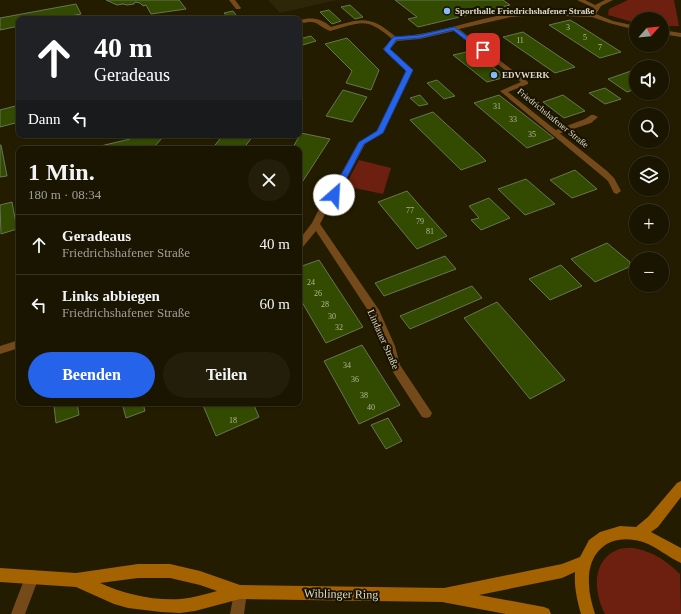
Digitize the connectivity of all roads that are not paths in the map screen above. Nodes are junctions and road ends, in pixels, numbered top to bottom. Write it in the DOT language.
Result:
graph roads {
  1 [pos="232,0"];
  2 [pos="580,0"];
  3 [pos="610,0"];
  4 [pos="596,7"];
  5 [pos="238,8"];
  6 [pos="593,15"];
  7 [pos="302,21"];
  8 [pos="629,26"];
  9 [pos="454,28"];
  10 [pos="669,33"];
  11 [pos="681,35"];
  12 [pos="395,38"];
  13 [pos="594,117"];
  14 [pos="555,132"];
  15 [pos="617,191"];
  16 [pos="316,224"];
  17 [pos="302,242"];
  18 [pos="16,345"];
  19 [pos="0,350"];
  20 [pos="426,413"];
  21 [pos="681,487"];
  22 [pos="638,534"];
  23 [pos="681,556"];
  24 [pos="583,562"];
  25 [pos="0,575"];
  26 [pos="32,577"];
  27 [pos="76,580"];
  28 [pos="240,592"];
  29 [pos="442,595"];
  30 [pos="18,614"];
  31 [pos="237,614"];
  32 [pos="544,614"];
  33 [pos="588,614"];
  1 -- 5 [label="street"];
  2 -- 4 [label="street"];
  3 -- 4 [label="street"];
  4 -- 6 [label="street"];
  6 -- 8 [label="street"];
  6 -- 9 [label="street"];
  7 -- 12 [label="street"];
  9 -- 12 [label="street"];
  9 -- 14 [label="street, Friedrichshafener Straße"];
  10 -- 11 [label="street"];
  12 -- 16 [label="street"];
  13 -- 14 [label="street"];
  14 -- 15 [label="street, Friedrichshafener Straße"];
  16 -- 17 [label="street"];
  16 -- 20 [label="street, Lindauer Straße"];
  18 -- 19 [label="street"];
  21 -- 22 [label="street"];
  22 -- 23 [label="street"];
  22 -- 24 [label="street"];
  24 -- 29 [label="street, Wiblinger Ring"];
  24 -- 33 [label="street"];
  25 -- 26 [label="street, Wiblinger Ring"];
  26 -- 27 [label="street, Wiblinger Ring"];
  26 -- 30 [label="street"];
  27 -- 28 [label="street, Wiblinger Ring"];
  27 -- 28 [label="street, Wiblinger Ring"];
  28 -- 29 [label="street, Wiblinger Ring"];
  28 -- 31 [label="street"];
  29 -- 32 [label="street, Wiblinger Ring"];
}
